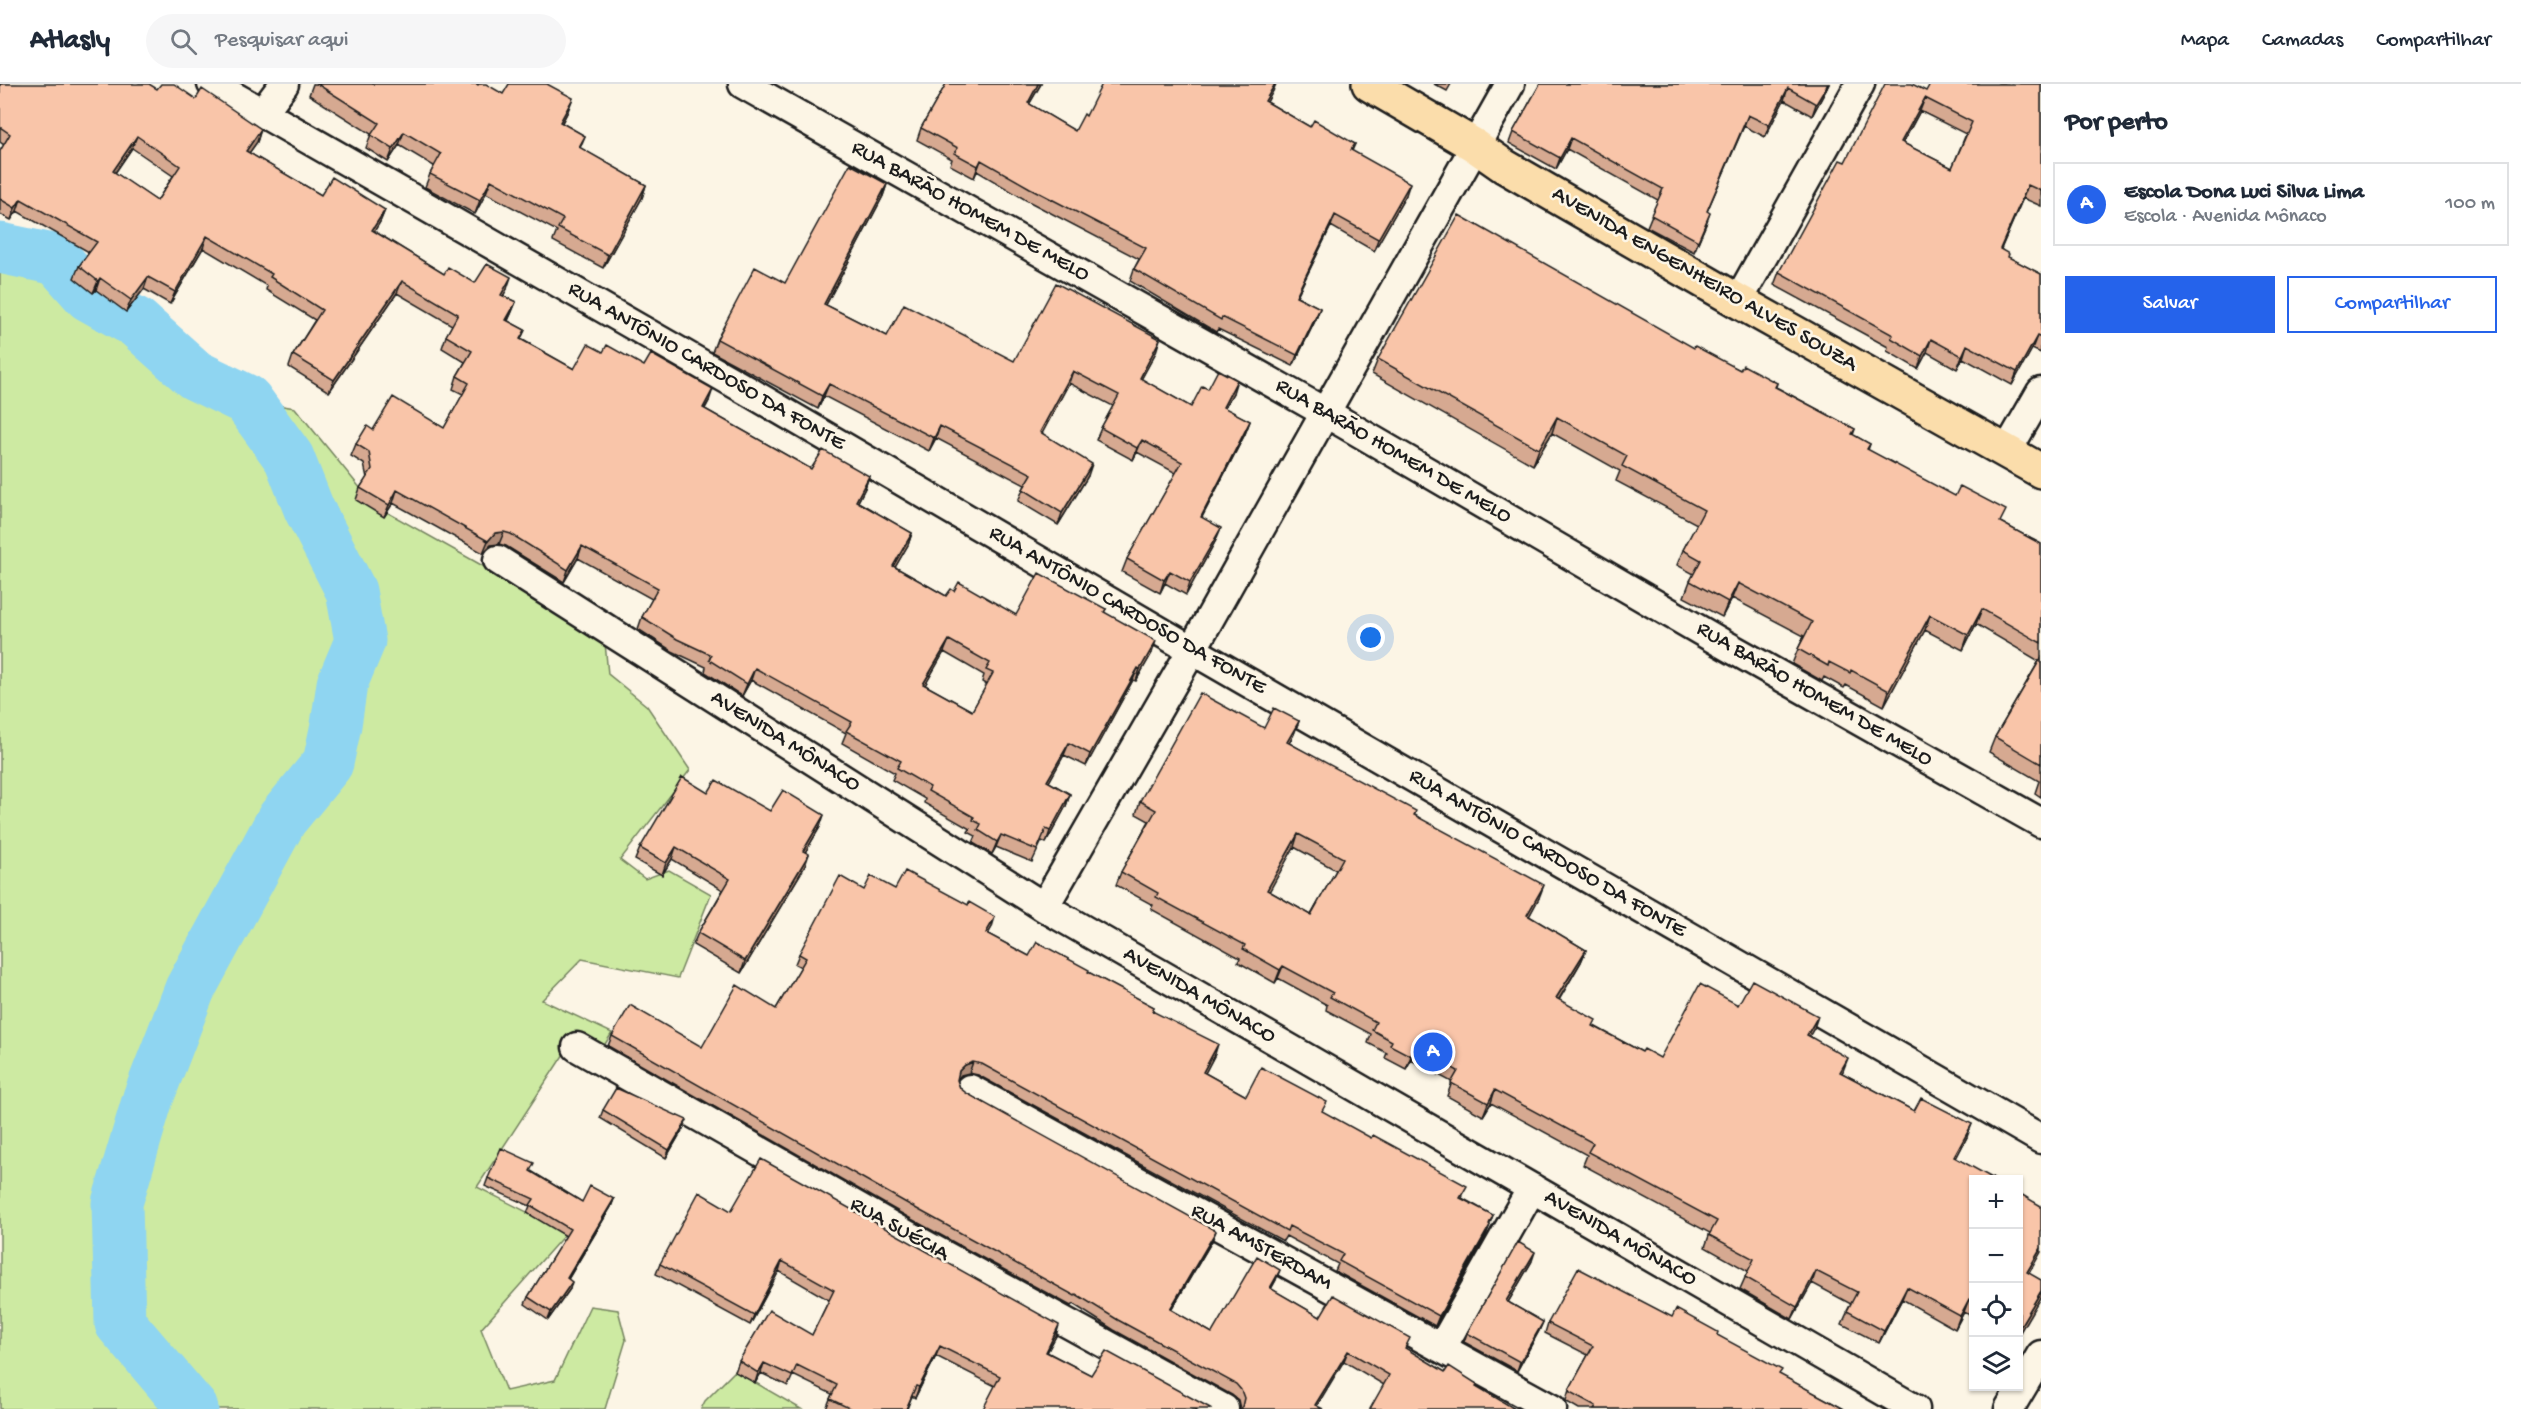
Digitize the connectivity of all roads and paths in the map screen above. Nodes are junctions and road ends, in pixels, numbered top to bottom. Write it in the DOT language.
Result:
graph roads {
  1 [pos="212,84"];
  2 [pos="284,84"];
  3 [pos="742,84"];
  4 [pos="1370,84"];
  5 [pos="1510,84"];
  6 [pos="1860,84"];
  7 [pos="263,112"];
  8 [pos="1474,145"];
  9 [pos="1738,301"];
  10 [pos="2041,392"];
  11 [pos="1326,413"];
  12 [pos="2007,451"];
  13 [pos="2041,471"];
  14 [pos="498,560"];
  15 [pos="1192,650"];
  16 [pos="2041,823"];
  17 [pos="1044,907"];
  18 [pos="577,1047"];
  19 [pos="970,1089"];
  20 [pos="2041,1139"];
  21 [pos="1532,1188"];
  22 [pos="1442,1347"];
  23 [pos="2041,1355"];
  24 [pos="1224,1409"];
  25 [pos="1552,1409"];
  26 [pos="1915,1409"];
  27 [pos="2009,1409"];
  1 -- 7 [label="street, RUA ANTÔNIO CARDOSO DA FONTE"];
  2 -- 7 [label="street"];
  3 -- 11 [label="street, RUA BARÃO HOMEM DE MELO"];
  4 -- 8 [label="main road, AVENIDA ENGENHEIRO ALVES SOUZA"];
  5 -- 8 [label="street"];
  6 -- 9 [label="street"];
  7 -- 15 [label="street, RUA ANTÔNIO CARDOSO DA FONTE"];
  8 -- 9 [label="main road, AVENIDA ENGENHEIRO ALVES SOUZA"];
  8 -- 11 [label="street"];
  9 -- 12 [label="main road, AVENIDA ENGENHEIRO ALVES SOUZA"];
  10 -- 12 [label="street"];
  11 -- 15 [label="street"];
  11 -- 16 [label="street, RUA BARÃO HOMEM DE MELO"];
  12 -- 13 [label="main road, AVENIDA ENGENHEIRO ALVES SOUZA"];
  14 -- 17 [label="street, AVENIDA MÔNACO"];
  15 -- 17 [label="street"];
  15 -- 20 [label="street, RUA ANTÔNIO CARDOSO DA FONTE"];
  17 -- 21 [label="street, AVENIDA MÔNACO"];
  18 -- 24 [label="street, RUA SUÉCIA"];
  19 -- 22 [label="street, RUA AMSTERDAM"];
  21 -- 22 [label="street"];
  21 -- 26 [label="street, AVENIDA MÔNACO"];
  22 -- 25 [label="street, RUA AMSTERDAM"];
  23 -- 27 [label="street"];
}
